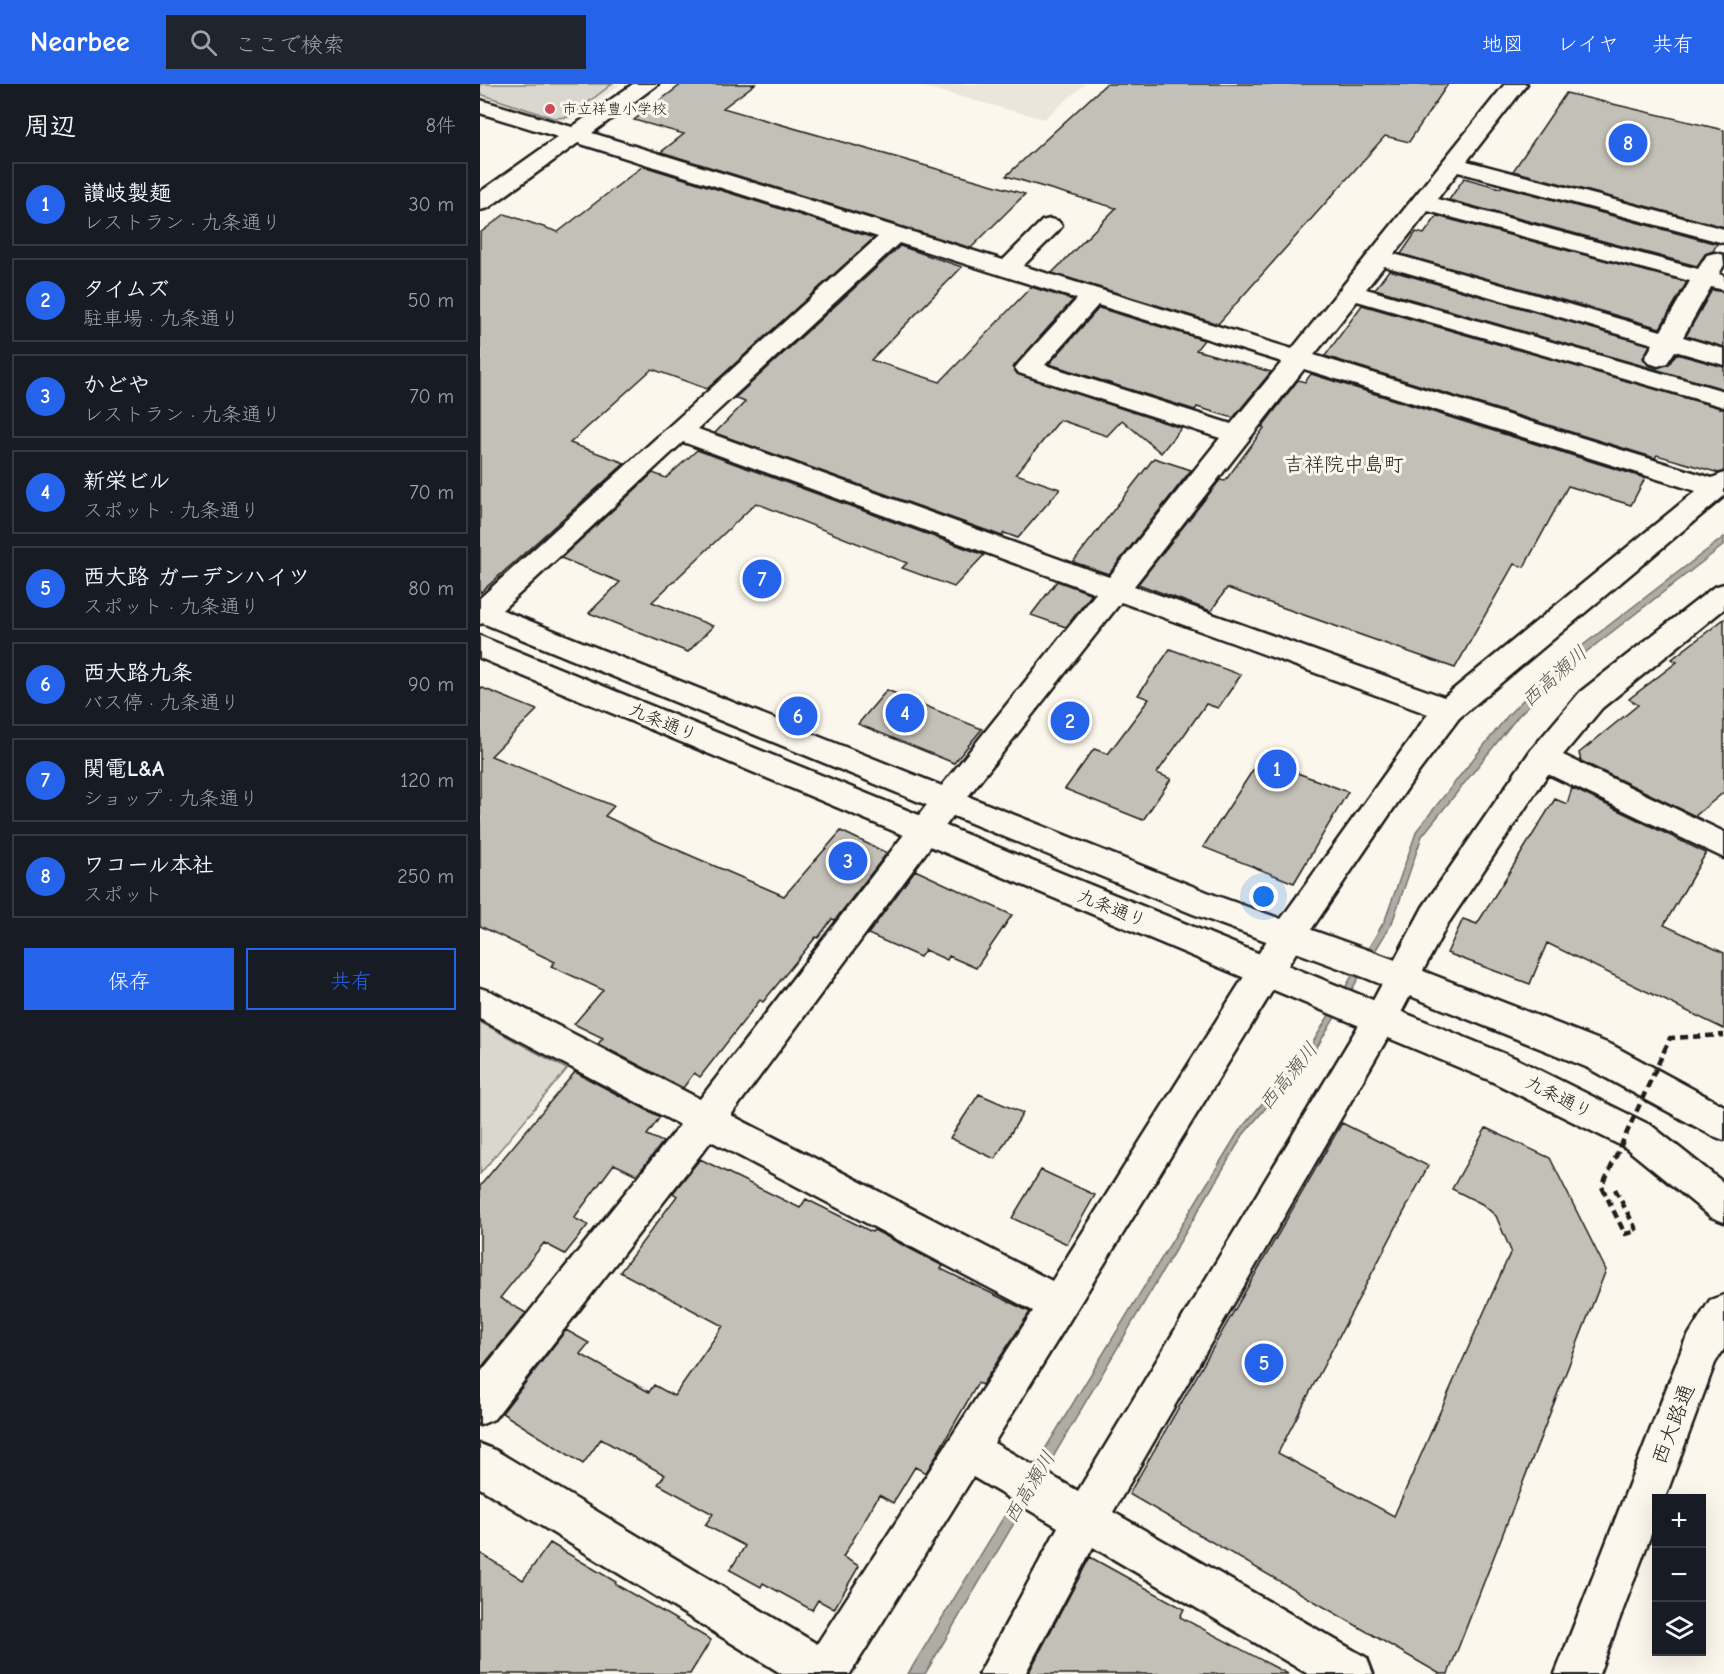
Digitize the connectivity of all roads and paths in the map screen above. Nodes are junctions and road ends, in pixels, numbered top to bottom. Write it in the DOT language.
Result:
graph roads {
  1 [pos="647,84"];
  2 [pos="1515,84"];
  3 [pos="480,106"];
  4 [pos="575,135"];
  5 [pos="1452,164"];
  6 [pos="1422,202"];
  7 [pos="480,203"];
  8 [pos="1050,226"];
  9 [pos="895,234"];
  10 [pos="1724,236"];
  11 [pos="1724,245"];
  12 [pos="1378,257"];
  13 [pos="1008,268"];
  14 [pos="1715,280"];
  15 [pos="1350,292"];
  16 [pos="1094,295"];
  17 [pos="1669,340"];
  18 [pos="1724,357"];
  19 [pos="1298,358"];
  20 [pos="1647,377"];
  21 [pos="1724,399"];
  22 [pos="680,432"];
  23 [pos="1237,435"];
  24 [pos="1720,485"];
  25 [pos="1115,590"];
  26 [pos="1724,594"];
  27 [pos="481,612"];
  28 [pos="480,646"];
  29 [pos="1448,710"];
  30 [pos="1542,758"];
  31 [pos="947,801"];
  32 [pos="925,830"];
  33 [pos="1724,846"];
  34 [pos="1284,957"];
  35 [pos="1390,973"];
  36 [pos="480,1002"];
  37 [pos="1369,1015"];
  38 [pos="1724,1035"];
  39 [pos="706,1120"];
  40 [pos="1724,1124"];
  41 [pos="1615,1189"];
  42 [pos="1724,1205"];
  43 [pos="1059,1305"];
  44 [pos="1724,1313"];
  45 [pos="480,1405"];
  46 [pos="967,1450"];
  47 [pos="480,1464"];
  48 [pos="1085,1520"];
  49 [pos="824,1674"];
  50 [pos="1000,1674"];
  51 [pos="1351,1674"];
  52 [pos="1577,1674"];
  1 -- 4 [label="main road"];
  2 -- 5 [label="main road"];
  3 -- 4 [label="main road"];
  4 -- 7 [label="main road"];
  4 -- 9 [label="main road"];
  5 -- 6 [label="main road"];
  5 -- 10 [label="main road"];
  6 -- 12 [label="main road"];
  6 -- 14 [label="main road"];
  8 -- 13 [label="main road"];
  9 -- 13 [label="main road"];
  9 -- 22 [label="main road"];
  11 -- 14 [label="main road"];
  12 -- 15 [label="main road"];
  12 -- 17 [label="main road"];
  13 -- 16 [label="main road"];
  14 -- 17 [label="main road"];
  15 -- 19 [label="main road"];
  15 -- 20 [label="main road"];
  16 -- 19 [label="main road"];
  16 -- 23 [label="main road"];
  17 -- 18 [label="main road"];
  17 -- 20 [label="main road"];
  19 -- 23 [label="main road"];
  19 -- 24 [label="main road"];
  20 -- 21 [label="main road"];
  22 -- 25 [label="main road"];
  22 -- 27 [label="main road"];
  23 -- 25 [label="main road"];
  24 -- 29 [label="main road"];
  25 -- 29 [label="main road"];
  25 -- 31 [label="main road"];
  26 -- 30 [label="main road"];
  27 -- 31 [label="main road, 九条通り"];
  28 -- 32 [label="main road, 九条通り"];
  29 -- 34 [label="main road"];
  30 -- 33 [label="main road"];
  30 -- 35 [label="main road"];
  31 -- 32 [label="main road"];
  31 -- 34 [label="main road, 九条通り"];
  32 -- 34 [label="main road, 九条通り"];
  32 -- 39 [label="main road"];
  34 -- 35 [label="main road, 九条通り"];
  34 -- 37 [label="main road, 九条通り"];
  34 -- 43 [label="main road"];
  35 -- 37 [label="main road"];
  35 -- 40 [label="main road, 九条通り"];
  36 -- 39 [label="main road"];
  37 -- 42 [label="main road, 九条通り"];
  37 -- 48 [label="main road"];
  38 -- 41 [label="path, bridge"];
  39 -- 43 [label="main road"];
  39 -- 45 [label="main road"];
  43 -- 46 [label="main road"];
  44 -- 52 [label="main road, 西大路通"];
  46 -- 48 [label="main road"];
  46 -- 49 [label="main road"];
  47 -- 49 [label="main road"];
  48 -- 50 [label="main road"];
  48 -- 51 [label="main road"];
}
